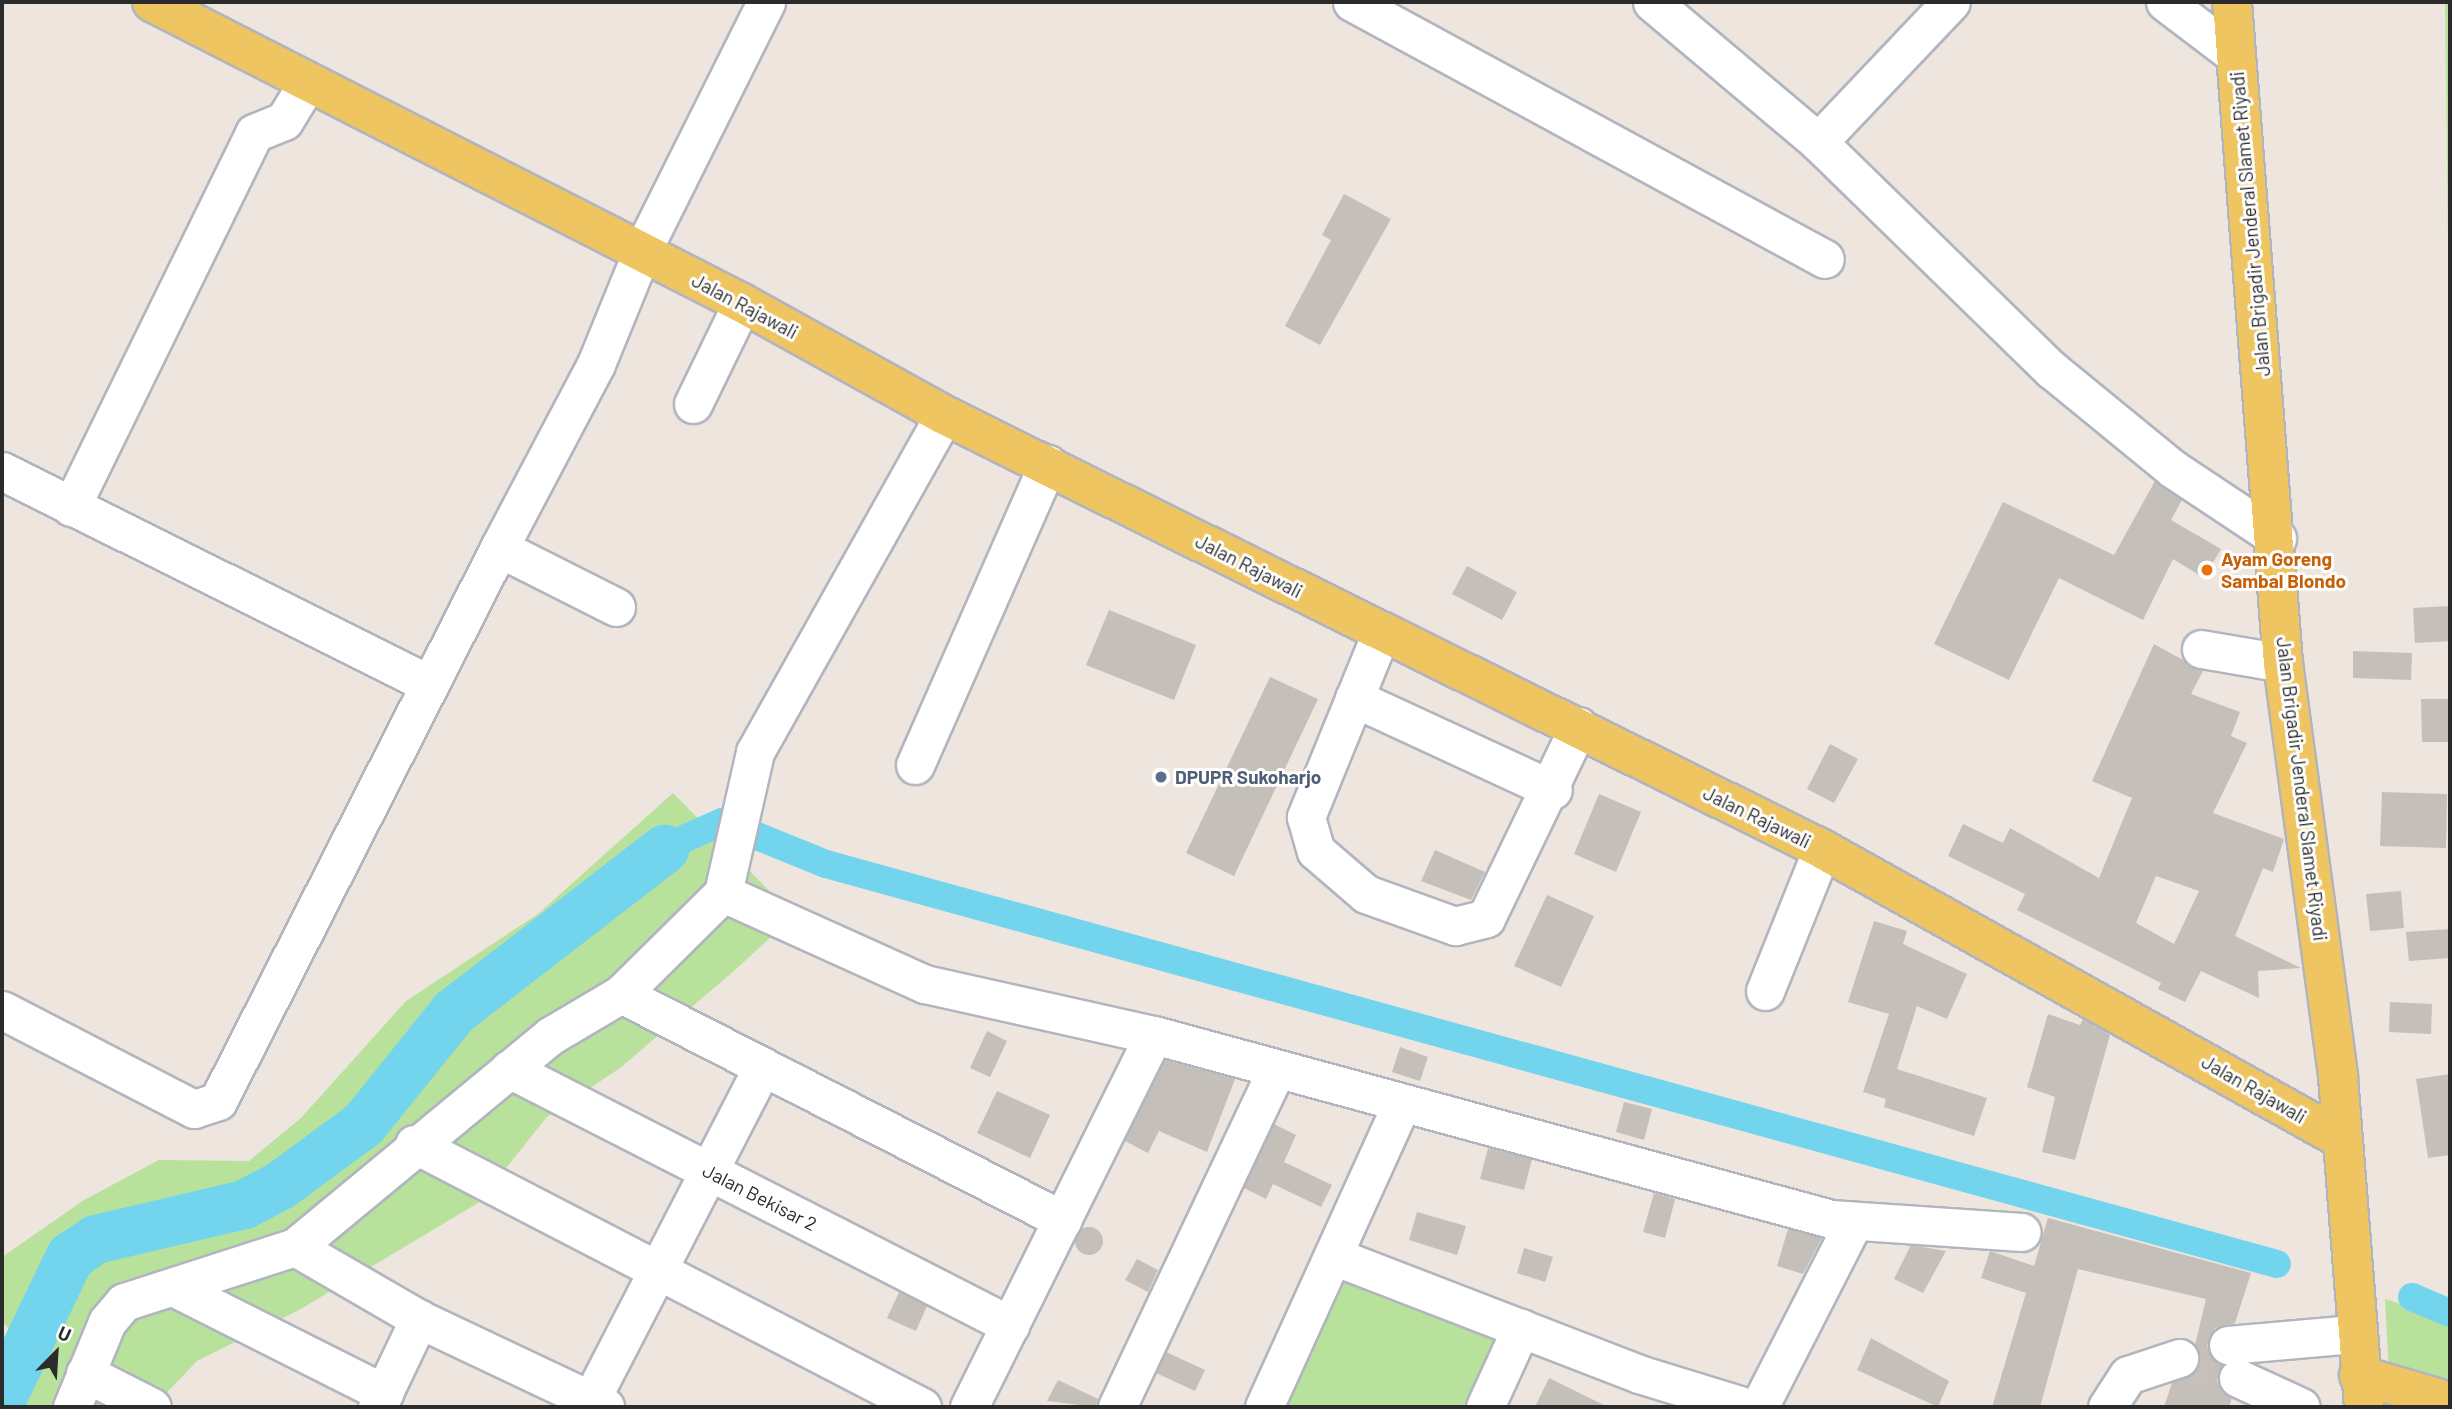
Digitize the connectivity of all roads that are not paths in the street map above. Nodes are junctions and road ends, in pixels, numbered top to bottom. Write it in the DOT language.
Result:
graph roads {
  1 [pos="152,2"];
  2 [pos="766,2"];
  3 [pos="1352,2"];
  4 [pos="1652,2"];
  5 [pos="1951,2"];
  6 [pos="2165,2"];
  7 [pos="2232,2"];
  8 [pos="2235,55"];
  9 [pos="306,85"];
  10 [pos="1818,142"];
  11 [pos="642,251"];
  12 [pos="1825,259"];
  13 [pos="742,303"];
  14 [pos="693,404"];
  15 [pos="944,415"];
  16 [pos="1048,464"];
  17 [pos="2,471"];
  18 [pos="71,507"];
  19 [pos="2277,538"];
  20 [pos="499,548"];
  21 [pos="616,607"];
  22 [pos="1381,633"];
  23 [pos="2201,649"];
  24 [pos="2283,663"];
  25 [pos="429,684"];
  26 [pos="1354,698"];
  27 [pos="1579,726"];
  28 [pos="915,765"];
  29 [pos="1553,790"];
  30 [pos="1822,849"];
  31 [pos="723,893"];
  32 [pos="1765,991"];
  33 [pos="621,994"];
  34 [pos="2,1010"];
  35 [pos="1154,1035"];
  36 [pos="509,1069"];
  37 [pos="761,1070"];
  38 [pos="1276,1071"];
  39 [pos="1402,1103"];
  40 [pos="2340,1138"];
  41 [pos="414,1144"];
  42 [pos="707,1170"];
  43 [pos="1063,1220"];
  44 [pos="1854,1221"];
  45 [pos="2022,1232"];
  46 [pos="295,1247"];
  47 [pos="1336,1257"];
  48 [pos="657,1274"];
  49 [pos="177,1289"];
  50 [pos="419,1319"];
  51 [pos="1010,1325"];
  52 [pos="1521,1328"];
  53 [pos="2354,1334"];
  54 [pos="2210,1356"];
  55 [pos="85,1373"];
  56 [pos="2362,1391"];
  57 [pos="381,1400"];
  58 [pos="2432,1401"];
  59 [pos="594,1405"];
  60 [pos="72,1407"];
  61 [pos="152,1407"];
  62 [pos="922,1407"];
  63 [pos="969,1407"];
  64 [pos="1117,1407"];
  65 [pos="1264,1407"];
  66 [pos="1485,1407"];
  67 [pos="1746,1407"];
  68 [pos="1759,1407"];
  69 [pos="2107,1407"];
  70 [pos="2301,1407"];
  1 -- 9 [label="main road, Jalan Rajawali"];
  2 -- 11 [label="street"];
  3 -- 12 [label="street"];
  4 -- 10 [label="street"];
  5 -- 10 [label="street"];
  6 -- 8 [label="street"];
  7 -- 8 [label="main road, Jalan Brigadir Jenderal Slamet Riyadi"];
  8 -- 19 [label="main road, Jalan Brigadir Jenderal Slamet Riyadi"];
  9 -- 11 [label="main road, Jalan Rajawali"];
  9 -- 18 [label="street"];
  10 -- 19 [label="street"];
  11 -- 13 [label="main road, Jalan Rajawali"];
  11 -- 20 [label="street"];
  13 -- 14 [label="street"];
  13 -- 15 [label="main road, Jalan Rajawali"];
  15 -- 16 [label="main road, Jalan Rajawali"];
  15 -- 31 [label="street"];
  16 -- 22 [label="main road, Jalan Rajawali"];
  16 -- 28 [label="street"];
  17 -- 18 [label="street"];
  18 -- 25 [label="street"];
  19 -- 24 [label="main road, Jalan Brigadir Jenderal Slamet Riyadi"];
  20 -- 21 [label="street"];
  20 -- 25 [label="street"];
  22 -- 26 [label="street"];
  22 -- 27 [label="main road, Jalan Rajawali"];
  23 -- 24 [label="street"];
  24 -- 40 [label="main road, Jalan Brigadir Jenderal Slamet Riyadi"];
  25 -- 34 [label="street"];
  26 -- 29 [label="street"];
  26 -- 29 [label="street"];
  27 -- 29 [label="street"];
  27 -- 30 [label="main road, Jalan Rajawali"];
  30 -- 32 [label="street"];
  30 -- 40 [label="main road, Jalan Rajawali"];
  31 -- 33 [label="street"];
  31 -- 35 [label="street"];
  33 -- 36 [label="street"];
  33 -- 37 [label="street"];
  35 -- 38 [label="street"];
  35 -- 43 [label="street"];
  36 -- 41 [label="street"];
  36 -- 42 [label="street, Jalan Bekisar 2"];
  37 -- 42 [label="street"];
  37 -- 43 [label="street"];
  38 -- 39 [label="street"];
  38 -- 64 [label="street"];
  39 -- 44 [label="street"];
  39 -- 47 [label="street"];
  40 -- 53 [label="main road, Jalan Brigadir Jenderal Slamet Riyadi"];
  41 -- 46 [label="street"];
  41 -- 48 [label="street"];
  42 -- 48 [label="street"];
  42 -- 51 [label="street, Jalan Bekisar 2"];
  43 -- 51 [label="street"];
  44 -- 45 [label="street"];
  44 -- 68 [label="street"];
  46 -- 49 [label="street"];
  46 -- 50 [label="street"];
  47 -- 52 [label="street"];
  47 -- 65 [label="street"];
  48 -- 59 [label="street"];
  48 -- 62 [label="street"];
  49 -- 55 [label="street"];
  49 -- 57 [label="street"];
  50 -- 57 [label="street"];
  50 -- 59 [label="street"];
  51 -- 63 [label="street"];
  52 -- 66 [label="street"];
  52 -- 67 [label="street"];
  53 -- 54 [label="street"];
  53 -- 56 [label="main road, Jalan Brigadir Jenderal Slamet Riyadi"];
  54 -- 69 [label="street"];
  54 -- 70 [label="street"];
  55 -- 60 [label="street"];
  55 -- 61 [label="street"];
  56 -- 58 [label="main road"];
}
